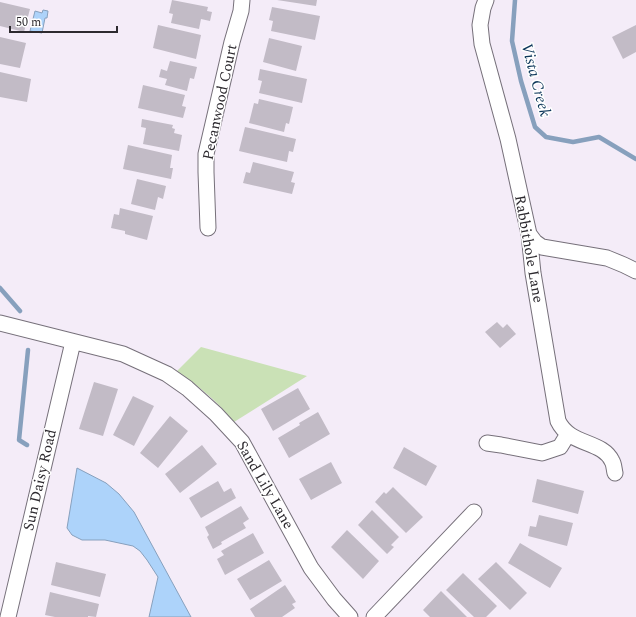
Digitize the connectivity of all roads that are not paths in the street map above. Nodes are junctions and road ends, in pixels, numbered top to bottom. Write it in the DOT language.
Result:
graph roads {
  1 [pos="242,0"];
  2 [pos="486,0"];
  3 [pos="208,228"];
  4 [pos="529,234"];
  5 [pos="542,247"];
  6 [pos="636,271"];
  7 [pos="533,273"];
  8 [pos="0,323"];
  9 [pos="72,342"];
  10 [pos="568,434"];
  11 [pos="487,443"];
  12 [pos="615,473"];
  13 [pos="474,512"];
  14 [pos="8,617"];
  15 [pos="350,617"];
  16 [pos="374,617"];
  1 -- 3 [label="street, Pecanwood Court"];
  2 -- 4 [label="street, Rabbithole Lane"];
  4 -- 5 [label="street"];
  4 -- 7 [label="street, Rabbithole Lane"];
  5 -- 6 [label="street"];
  5 -- 7 [label="street"];
  7 -- 10 [label="street, Rabbithole Lane"];
  8 -- 9 [label="street, Sand Lily Lane"];
  9 -- 14 [label="street, Sun Daisy Road"];
  9 -- 15 [label="street, Sand Lily Lane"];
  10 -- 11 [label="street"];
  10 -- 12 [label="street"];
  13 -- 16 [label="street"];
}
